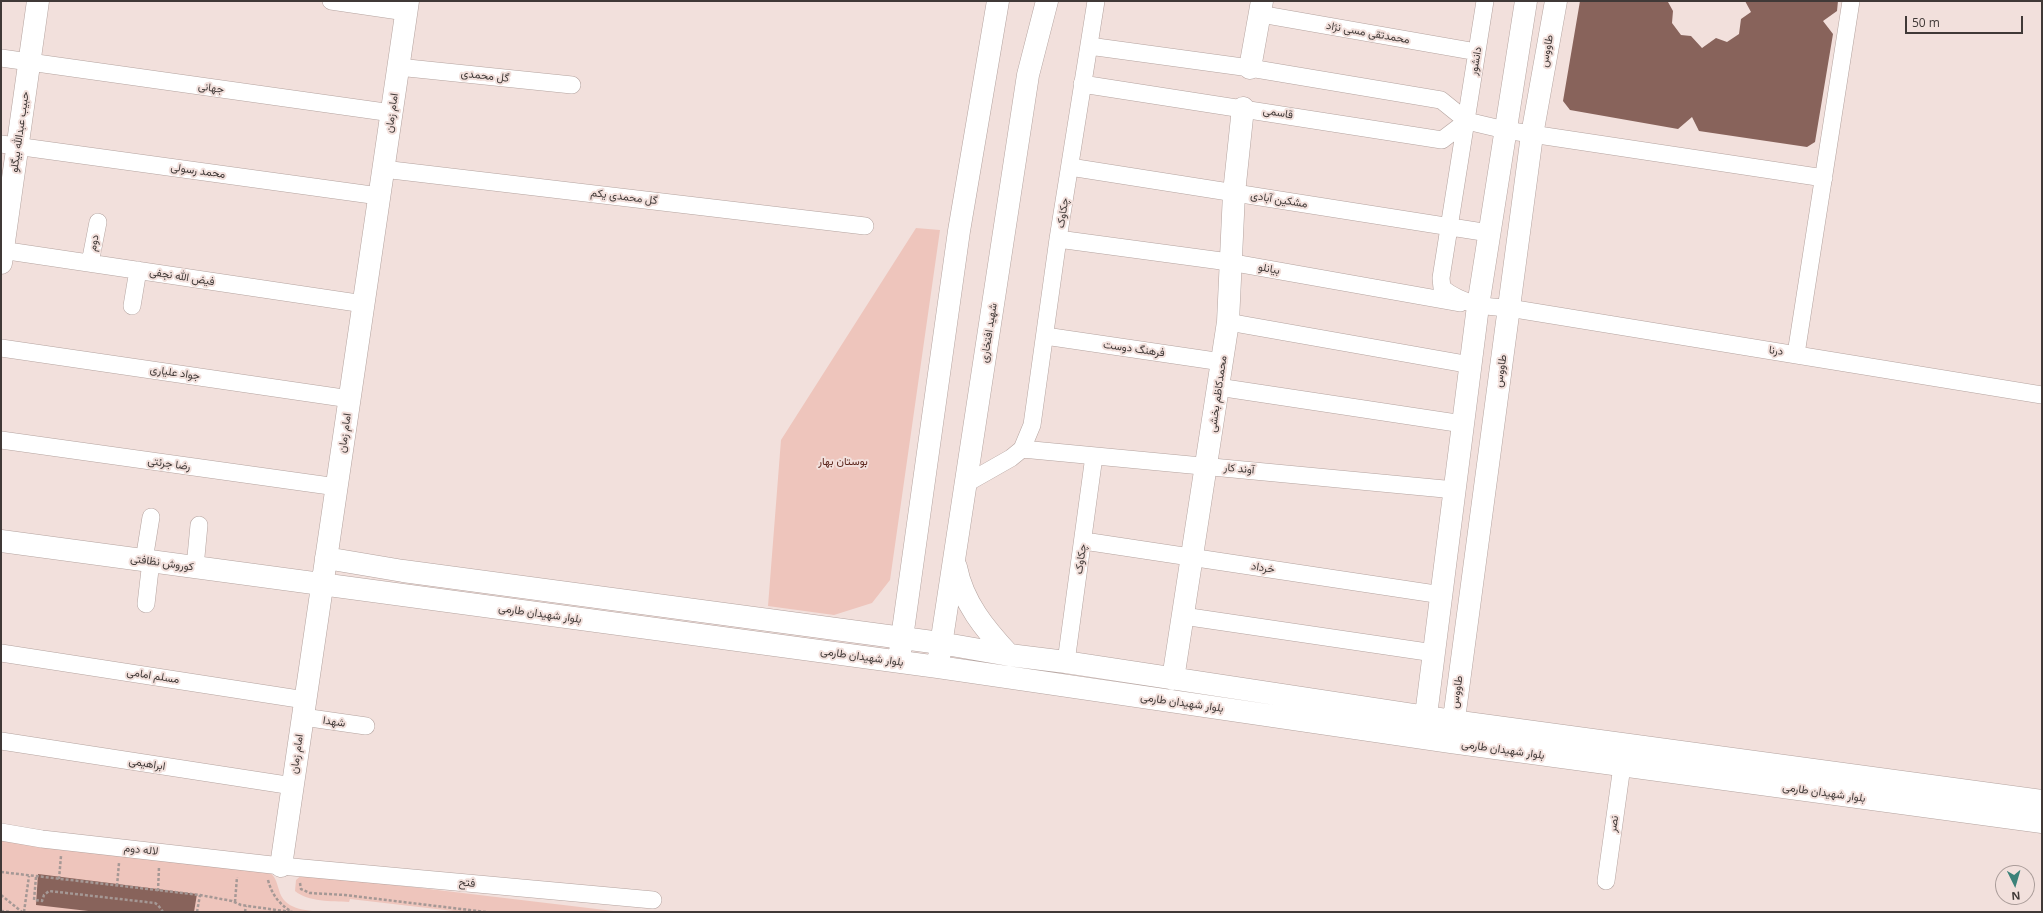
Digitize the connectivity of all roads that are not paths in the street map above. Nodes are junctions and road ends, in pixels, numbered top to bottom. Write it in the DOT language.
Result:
graph roads {
  1 [pos="38,1"];
  2 [pos="331,1"];
  3 [pos="998,1"];
  4 [pos="1047,1"];
  5 [pos="1096,1"];
  6 [pos="1485,1"];
  7 [pos="1526,1"];
  8 [pos="1556,1"];
  9 [pos="1852,1"];
  10 [pos="407,6"];
  11 [pos="1261,8"];
  12 [pos="1088,46"];
  13 [pos="1477,52"];
  14 [pos="1,58"];
  15 [pos="30,62"];
  16 [pos="398,67"];
  17 [pos="1250,68"];
  18 [pos="1082,84"];
  19 [pos="572,85"];
  20 [pos="1243,108"];
  21 [pos="392,113"];
  22 [pos="1466,121"];
  23 [pos="1505,130"];
  24 [pos="1532,135"];
  25 [pos="9,145"];
  26 [pos="1070,167"];
  27 [pos="383,170"];
  28 [pos="1824,178"];
  29 [pos="1234,193"];
  30 [pos="379,196"];
  31 [pos="98,222"];
  32 [pos="865,226"];
  33 [pos="1449,226"];
  34 [pos="1489,233"];
  35 [pos="1058,239"];
  36 [pos="2,254"];
  37 [pos="1229,262"];
  38 [pos="90,263"];
  39 [pos="138,270"];
  40 [pos="364,304"];
  41 [pos="132,306"];
  42 [pos="1478,306"];
  43 [pos="1509,308"];
  44 [pos="1228,322"];
  45 [pos="1045,336"];
  46 [pos="1,348"];
  47 [pos="1796,354"];
  48 [pos="1222,362"];
  49 [pos="1471,365"];
  50 [pos="1218,387"];
  51 [pos="2042,395"];
  52 [pos="350,398"];
  53 [pos="1463,424"];
  54 [pos="1,440"];
  55 [pos="1022,449"];
  56 [pos="1094,456"];
  57 [pos="1207,466"];
  58 [pos="967,483"];
  59 [pos="337,487"];
  60 [pos="1455,490"];
  61 [pos="151,517"];
  62 [pos="199,525"];
  63 [pos="1,541"];
  64 [pos="1084,541"];
  65 [pos="1192,557"];
  66 [pos="326,558"];
  67 [pos="148,561"];
  68 [pos="954,562"];
  69 [pos="195,567"];
  70 [pos="322,585"];
  71 [pos="1442,595"];
  72 [pos="146,604"];
  73 [pos="1183,616"];
  74 [pos="902,638"];
  75 [pos="940,643"];
  76 [pos="1,653"];
  77 [pos="1434,653"];
  78 [pos="1009,655"];
  79 [pos="898,662"];
  80 [pos="1066,662"];
  81 [pos="938,667"];
  82 [pos="1173,679"];
  83 [pos="304,709"];
  84 [pos="1426,716"];
  85 [pos="1454,720"];
  86 [pos="366,726"];
  87 [pos="1423,737"];
  88 [pos="1,741"];
  89 [pos="1451,742"];
  90 [pos="1622,766"];
  91 [pos="293,786"];
  92 [pos="2042,801"];
  93 [pos="2042,822"];
  94 [pos="1,832"];
  95 [pos="281,866"];
  96 [pos="1606,882"];
  97 [pos="653,900"];
  1 -- 15 [label="main road, حبیب عبدالله بیگلو"];
  2 -- 10 [label="street"];
  3 -- 74 [label="main road"];
  4 -- 58 [label="main road, شهید افتخاری"];
  5 -- 12 [label="street, چکاوک"];
  6 -- 13 [label="street, دانشور"];
  7 -- 23 [label="main road"];
  8 -- 24 [label="main road, طاووس"];
  9 -- 28 [label="street"];
  10 -- 16 [label="main road, امام زمان"];
  11 -- 13 [label="street, محمدتقی مسی نژاد"];
  11 -- 17 [label="main road"];
  12 -- 17 [label="street"];
  12 -- 18 [label="street, چکاوک"];
  13 -- 22 [label="street, دانشور"];
  14 -- 15 [label="street, جهانی"];
  15 -- 21 [label="street, جهانی"];
  15 -- 25 [label="main road, حبیب عبدالله بیگلو"];
  16 -- 19 [label="street, گل محمدی"];
  16 -- 21 [label="main road, امام زمان"];
  17 -- 22 [label="street"];
  18 -- 20 [label="street, قاسمی"];
  18 -- 26 [label="street, چکاوک"];
  20 -- 22 [label="street, قاسمی"];
  20 -- 29 [label="main road, محمدکاظم بخشی"];
  21 -- 27 [label="main road, امام زمان"];
  22 -- 23 [label="street"];
  22 -- 33 [label="street, دانشور"];
  23 -- 24 [label="street"];
  23 -- 34 [label="main road"];
  24 -- 28 [label="street"];
  24 -- 43 [label="main road, طاووس"];
  25 -- 30 [label="street, محمد رسولی"];
  25 -- 36 [label="main road, حبیب عبدالله بیگلو"];
  26 -- 29 [label="street, مشکین آبادی"];
  26 -- 35 [label="street, چکاوک"];
  27 -- 30 [label="main road, امام زمان"];
  27 -- 32 [label="street, گل محمدی یکم"];
  28 -- 47 [label="street"];
  29 -- 33 [label="street, مشکین آبادی"];
  29 -- 37 [label="main road, محمدکاظم بخشی"];
  30 -- 40 [label="main road, امام زمان"];
  31 -- 38 [label="street, دوم"];
  33 -- 34 [label="street, مشکین آبادی"];
  33 -- 42 [label="street, دانشور"];
  34 -- 42 [label="main road"];
  35 -- 37 [label="street, بیانلو"];
  35 -- 45 [label="street, چکاوک"];
  36 -- 38 [label="street, فیض الله نجفی"];
  37 -- 42 [label="street, بیانلو"];
  37 -- 44 [label="main road, محمدکاظم بخشی"];
  38 -- 39 [label="street, فیض الله نجفی"];
  39 -- 40 [label="street, فیض الله نجفی"];
  39 -- 41 [label="street"];
  40 -- 52 [label="main road, امام زمان"];
  42 -- 43 [label="street, درنا"];
  42 -- 49 [label="main road"];
  43 -- 47 [label="street, درنا"];
  43 -- 85 [label="main road, طاووس"];
  44 -- 48 [label="main road, محمدکاظم بخشی"];
  44 -- 49 [label="street"];
  45 -- 48 [label="street, فرهنگ دوست"];
  45 -- 55 [label="street, چکاوک"];
  46 -- 52 [label="street, جواد علیاری"];
  47 -- 51 [label="street, درنا"];
  48 -- 50 [label="main road, محمدکاظم بخشی"];
  49 -- 53 [label="main road"];
  50 -- 53 [label="street"];
  50 -- 57 [label="main road, محمدکاظم بخشی"];
  52 -- 59 [label="main road, امام زمان"];
  53 -- 60 [label="main road"];
  54 -- 59 [label="street, رضا جرئتی"];
  55 -- 56 [label="street, آوند کار"];
  55 -- 58 [label="street"];
  56 -- 57 [label="street, آوند کار"];
  56 -- 64 [label="street, چکاوک"];
  57 -- 60 [label="street, آوند کار"];
  57 -- 65 [label="main road, محمدکاظم بخشی"];
  58 -- 68 [label="main road, شهید افتخاری"];
  59 -- 66 [label="main road, امام زمان"];
  60 -- 71 [label="main road"];
  61 -- 67 [label="street"];
  62 -- 69 [label="street"];
  63 -- 67 [label="main road, کوروش نظافتی"];
  64 -- 65 [label="street, خرداد"];
  64 -- 80 [label="street, چکاوک"];
  65 -- 71 [label="street, خرداد"];
  65 -- 73 [label="main road, محمدکاظم بخشی"];
  66 -- 70 [label="main road, امام زمان"];
  66 -- 74 [label="main road, بلوار شهیدان طارمی"];
  67 -- 69 [label="main road, کوروش نظافتی"];
  67 -- 72 [label="street"];
  68 -- 75 [label="main road, شهید افتخاری"];
  68 -- 78 [label="main road"];
  69 -- 70 [label="main road, کوروش نظافتی"];
  70 -- 79 [label="main road, بلوار شهیدان طارمی"];
  70 -- 83 [label="main road, امام زمان"];
  71 -- 77 [label="main road"];
  73 -- 77 [label="street"];
  73 -- 82 [label="main road, محمدکاظم بخشی"];
  74 -- 75 [label="main road, بلوار شهیدان طارمی"];
  74 -- 79 [label="main road"];
  75 -- 78 [label="main road, بلوار شهیدان طارمی"];
  75 -- 81 [label="main road, شهید افتخاری"];
  76 -- 83 [label="street, مسلم امامی"];
  77 -- 84 [label="main road"];
  78 -- 80 [label="main road, بلوار شهیدان طارمی"];
  79 -- 81 [label="main road, بلوار شهیدان طارمی"];
  80 -- 82 [label="main road, بلوار شهیدان طارمی"];
  81 -- 87 [label="main road, بلوار شهیدان طارمی"];
  82 -- 84 [label="main road, بلوار شهیدان طارمی"];
  83 -- 86 [label="street, شهدا"];
  83 -- 91 [label="main road, امام زمان"];
  84 -- 85 [label="main road, بلوار شهیدان طارمی"];
  84 -- 87 [label="main road"];
  85 -- 89 [label="main road, طاووس"];
  85 -- 92 [label="main road, بلوار شهیدان طارمی"];
  87 -- 89 [label="main road, بلوار شهیدان طارمی"];
  88 -- 91 [label="street, ابراهیمی"];
  89 -- 90 [label="main road, بلوار شهیدان طارمی"];
  90 -- 93 [label="main road, بلوار شهیدان طارمی"];
  90 -- 96 [label="street, نصر"];
  91 -- 95 [label="main road, امام زمان"];
  94 -- 95 [label="street, لاله دوم"];
  95 -- 97 [label="street, فتح"];
}
